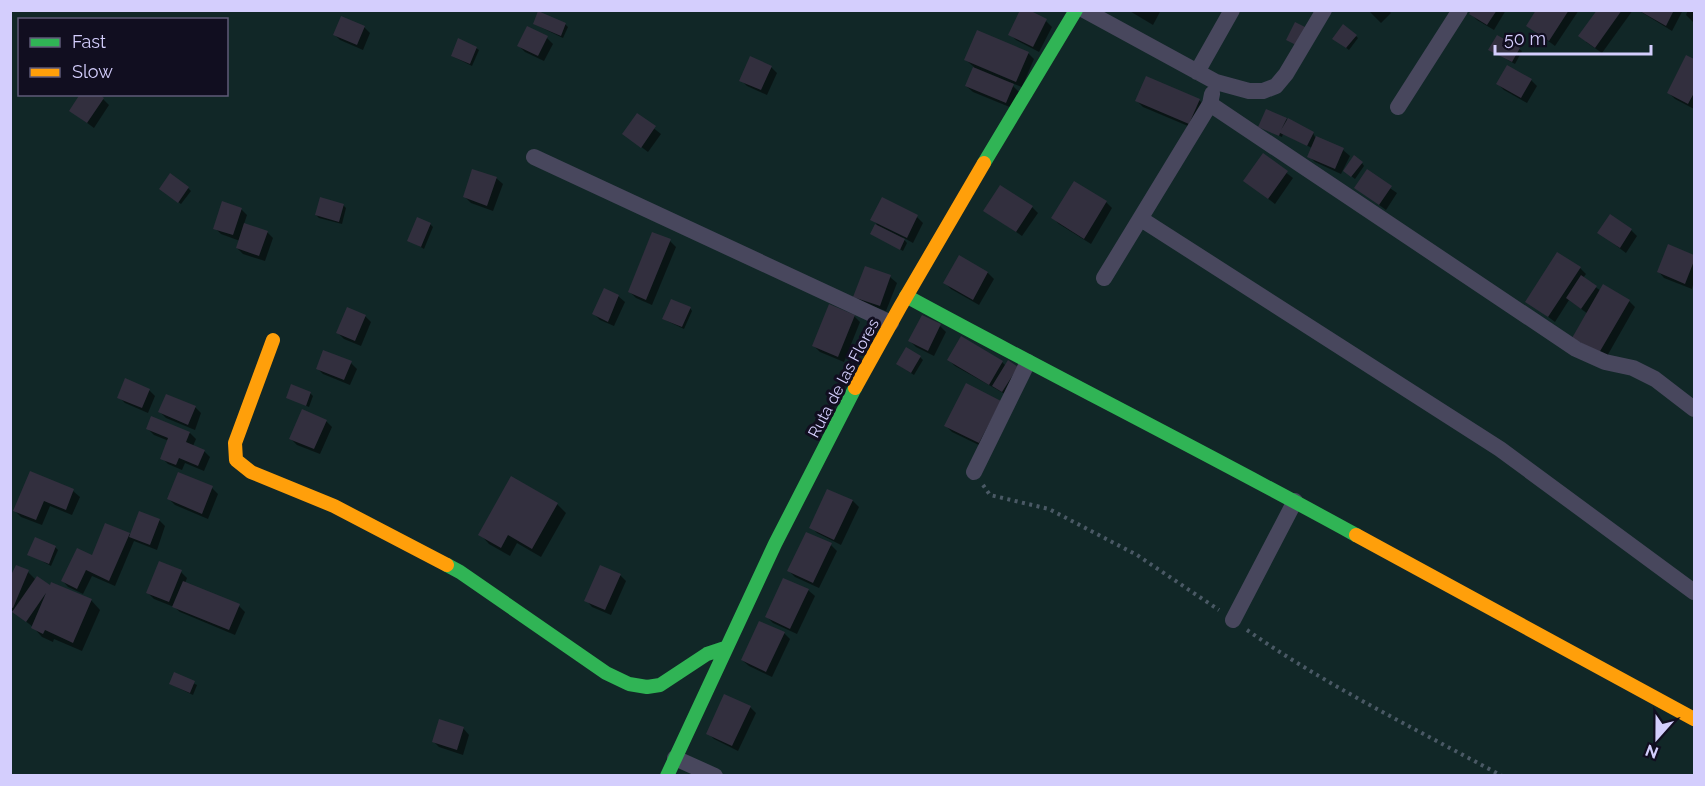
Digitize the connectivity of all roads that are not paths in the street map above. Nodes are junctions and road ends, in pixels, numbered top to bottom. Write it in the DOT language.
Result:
graph roads {
  1 [pos="1076,10"];
  2 [pos="1084,10"];
  3 [pos="1232,10"];
  4 [pos="1324,10"];
  5 [pos="1460,10"];
  6 [pos="1197,72"];
  7 [pos="1216,82"];
  8 [pos="1209,104"];
  9 [pos="1398,107"];
  10 [pos="534,157"];
  11 [pos="1141,219"];
  12 [pos="1104,278"];
  13 [pos="906,296"];
  14 [pos="891,323"];
  15 [pos="273,340"];
  16 [pos="1028,362"];
  17 [pos="1695,409"];
  18 [pos="974,472"];
  19 [pos="1295,501"];
  20 [pos="1695,592"];
  21 [pos="1233,620"];
  22 [pos="725,648"];
  23 [pos="1695,719"];
  24 [pos="675,758"];
  25 [pos="667,776"];
  26 [pos="714,776"];
  1 -- 13 [label="street, Ruta de las Flores"];
  2 -- 6 [label="street"];
  3 -- 6 [label="street"];
  4 -- 7 [label="street"];
  5 -- 9 [label="street"];
  6 -- 7 [label="street"];
  7 -- 8 [label="street"];
  8 -- 11 [label="street"];
  8 -- 17 [label="street"];
  10 -- 14 [label="street"];
  11 -- 12 [label="street"];
  11 -- 20 [label="street"];
  13 -- 14 [label="street, Ruta de las Flores"];
  13 -- 16 [label="street"];
  14 -- 22 [label="street, Ruta de las Flores"];
  15 -- 22 [label="street"];
  16 -- 18 [label="street"];
  16 -- 19 [label="street"];
  19 -- 21 [label="street"];
  19 -- 23 [label="street"];
  22 -- 24 [label="street, Ruta de las Flores"];
  24 -- 25 [label="street, Ruta de las Flores"];
  24 -- 26 [label="street"];
}
